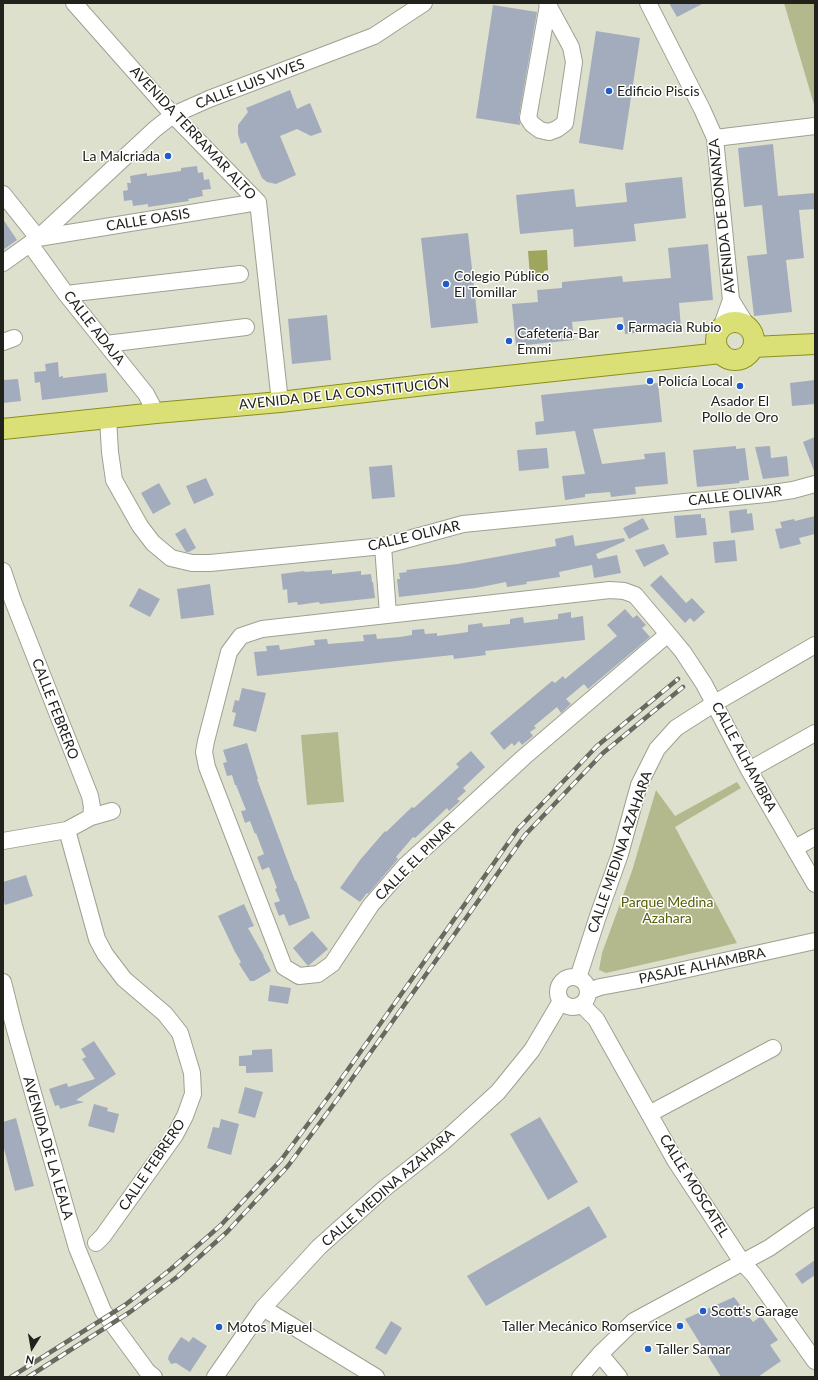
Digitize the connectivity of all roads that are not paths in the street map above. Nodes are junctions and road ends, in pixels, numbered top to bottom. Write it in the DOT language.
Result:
graph roads {
  1 [pos="74,3"];
  2 [pos="648,3"];
  3 [pos="547,4"];
  4 [pos="415,6"];
  5 [pos="173,115"];
  6 [pos="815,126"];
  7 [pos="715,138"];
  8 [pos="3,194"];
  9 [pos="258,202"];
  10 [pos="34,241"];
  11 [pos="3,263"];
  12 [pos="240,274"];
  13 [pos="66,294"];
  14 [pos="731,300"];
  15 [pos="246,327"];
  16 [pos="751,335"];
  17 [pos="719,339"];
  18 [pos="106,344"];
  19 [pos="815,344"];
  20 [pos="280,402"];
  21 [pos="156,413"];
  22 [pos="108,419"];
  23 [pos="3,429"];
  24 [pos="815,484"];
  25 [pos="383,546"];
  26 [pos="3,572"];
  27 [pos="8,602"];
  28 [pos="388,614"];
  29 [pos="668,634"];
  30 [pos="815,645"];
  31 [pos="715,703"];
  32 [pos="815,733"];
  33 [pos="749,770"];
  34 [pos="112,811"];
  35 [pos="91,817"];
  36 [pos="67,830"];
  37 [pos="815,838"];
  38 [pos="3,841"];
  39 [pos="795,848"];
  40 [pos="815,884"];
  41 [pos="815,941"];
  42 [pos="578,978"];
  43 [pos="3,982"];
  44 [pos="585,998"];
  45 [pos="561,1001"];
  46 [pos="8,1027"];
  47 [pos="773,1048"];
  48 [pos="650,1114"];
  49 [pos="815,1204"];
  50 [pos="815,1216"];
  51 [pos="96,1243"];
  52 [pos="742,1262"];
  53 [pos="263,1308"];
  54 [pos="600,1354"];
  55 [pos="815,1361"];
  56 [pos="154,1377"];
  57 [pos="216,1377"];
  58 [pos="376,1377"];
  59 [pos="580,1377"];
  60 [pos="618,1377"];
  1 -- 5 [label="street, AVENIDA TERRAMAR ALTO"];
  2 -- 7 [label="street, AVENIDA DE BONANZA"];
  3 -- 3 [label="street"];
  4 -- 5 [label="street, CALLE LUIS VIVES"];
  5 -- 9 [label="street, AVENIDA TERRAMAR ALTO"];
  5 -- 10 [label="street, CALLE LUIS VIVES"];
  6 -- 7 [label="street"];
  7 -- 14 [label="street, AVENIDA DE BONANZA"];
  8 -- 10 [label="street, CALLE ADAJA"];
  9 -- 10 [label="street, CALLE OASIS"];
  9 -- 20 [label="street, AVENIDA TERRAMAR ALTO"];
  10 -- 11 [label="street, CALLE LUIS VIVES"];
  10 -- 13 [label="street, CALLE ADAJA"];
  12 -- 13 [label="street"];
  13 -- 18 [label="street, CALLE ADAJA"];
  14 -- 16 [label="street, AVENIDA DE BONANZA"];
  14 -- 17 [label="street, AVENIDA DE BONANZA"];
  15 -- 18 [label="street"];
  16 -- 17 [label="main road"];
  16 -- 17 [label="main road"];
  16 -- 19 [label="main road"];
  17 -- 20 [label="main road, AVENIDA DE LA CONSTITUCIÓN"];
  18 -- 21 [label="street, CALLE ADAJA"];
  20 -- 21 [label="main road, AVENIDA DE LA CONSTITUCIÓN"];
  21 -- 22 [label="main road, AVENIDA DE LA CONSTITUCIÓN"];
  22 -- 23 [label="main road, AVENIDA DE LA CONSTITUCIÓN"];
  22 -- 25 [label="street, CALLE OLIVAR"];
  24 -- 25 [label="street, CALLE OLIVAR"];
  25 -- 28 [label="street"];
  26 -- 27 [label="street, CALLE FEBRERO"];
  27 -- 35 [label="street, CALLE FEBRERO"];
  28 -- 29 [label="street, CALLE EL PINAR"];
  28 -- 29 [label="street, CALLE EL PINAR"];
  29 -- 31 [label="street, CALLE ALHAMBRA"];
  30 -- 31 [label="street, CALLE MEDINA AZAHARA"];
  31 -- 33 [label="street, CALLE ALHAMBRA"];
  31 -- 42 [label="street, CALLE MEDINA AZAHARA"];
  32 -- 33 [label="street"];
  33 -- 39 [label="street, CALLE ALHAMBRA"];
  34 -- 35 [label="street"];
  35 -- 36 [label="street"];
  36 -- 38 [label="street"];
  36 -- 51 [label="street, CALLE FEBRERO"];
  37 -- 39 [label="street"];
  39 -- 40 [label="street, CALLE ALHAMBRA"];
  41 -- 44 [label="street, PASAJE ALHAMBRA"];
  42 -- 44 [label="street"];
  42 -- 45 [label="street"];
  43 -- 46 [label="street, AVENIDA DE LA LEALA"];
  44 -- 45 [label="street"];
  44 -- 48 [label="street, CALLE MOSCATEL"];
  45 -- 53 [label="street, CALLE MEDINA AZAHARA"];
  46 -- 56 [label="street, AVENIDA DE LA LEALA"];
  47 -- 48 [label="street"];
  48 -- 52 [label="street, CALLE MOSCATEL"];
  49 -- 52 [label="street"];
  50 -- 52 [label="street"];
  52 -- 54 [label="street"];
  52 -- 55 [label="street, CALLE MOSCATEL"];
  53 -- 57 [label="street, CALLE MEDINA AZAHARA"];
  53 -- 58 [label="street"];
  54 -- 59 [label="street"];
  54 -- 60 [label="street"];
}
